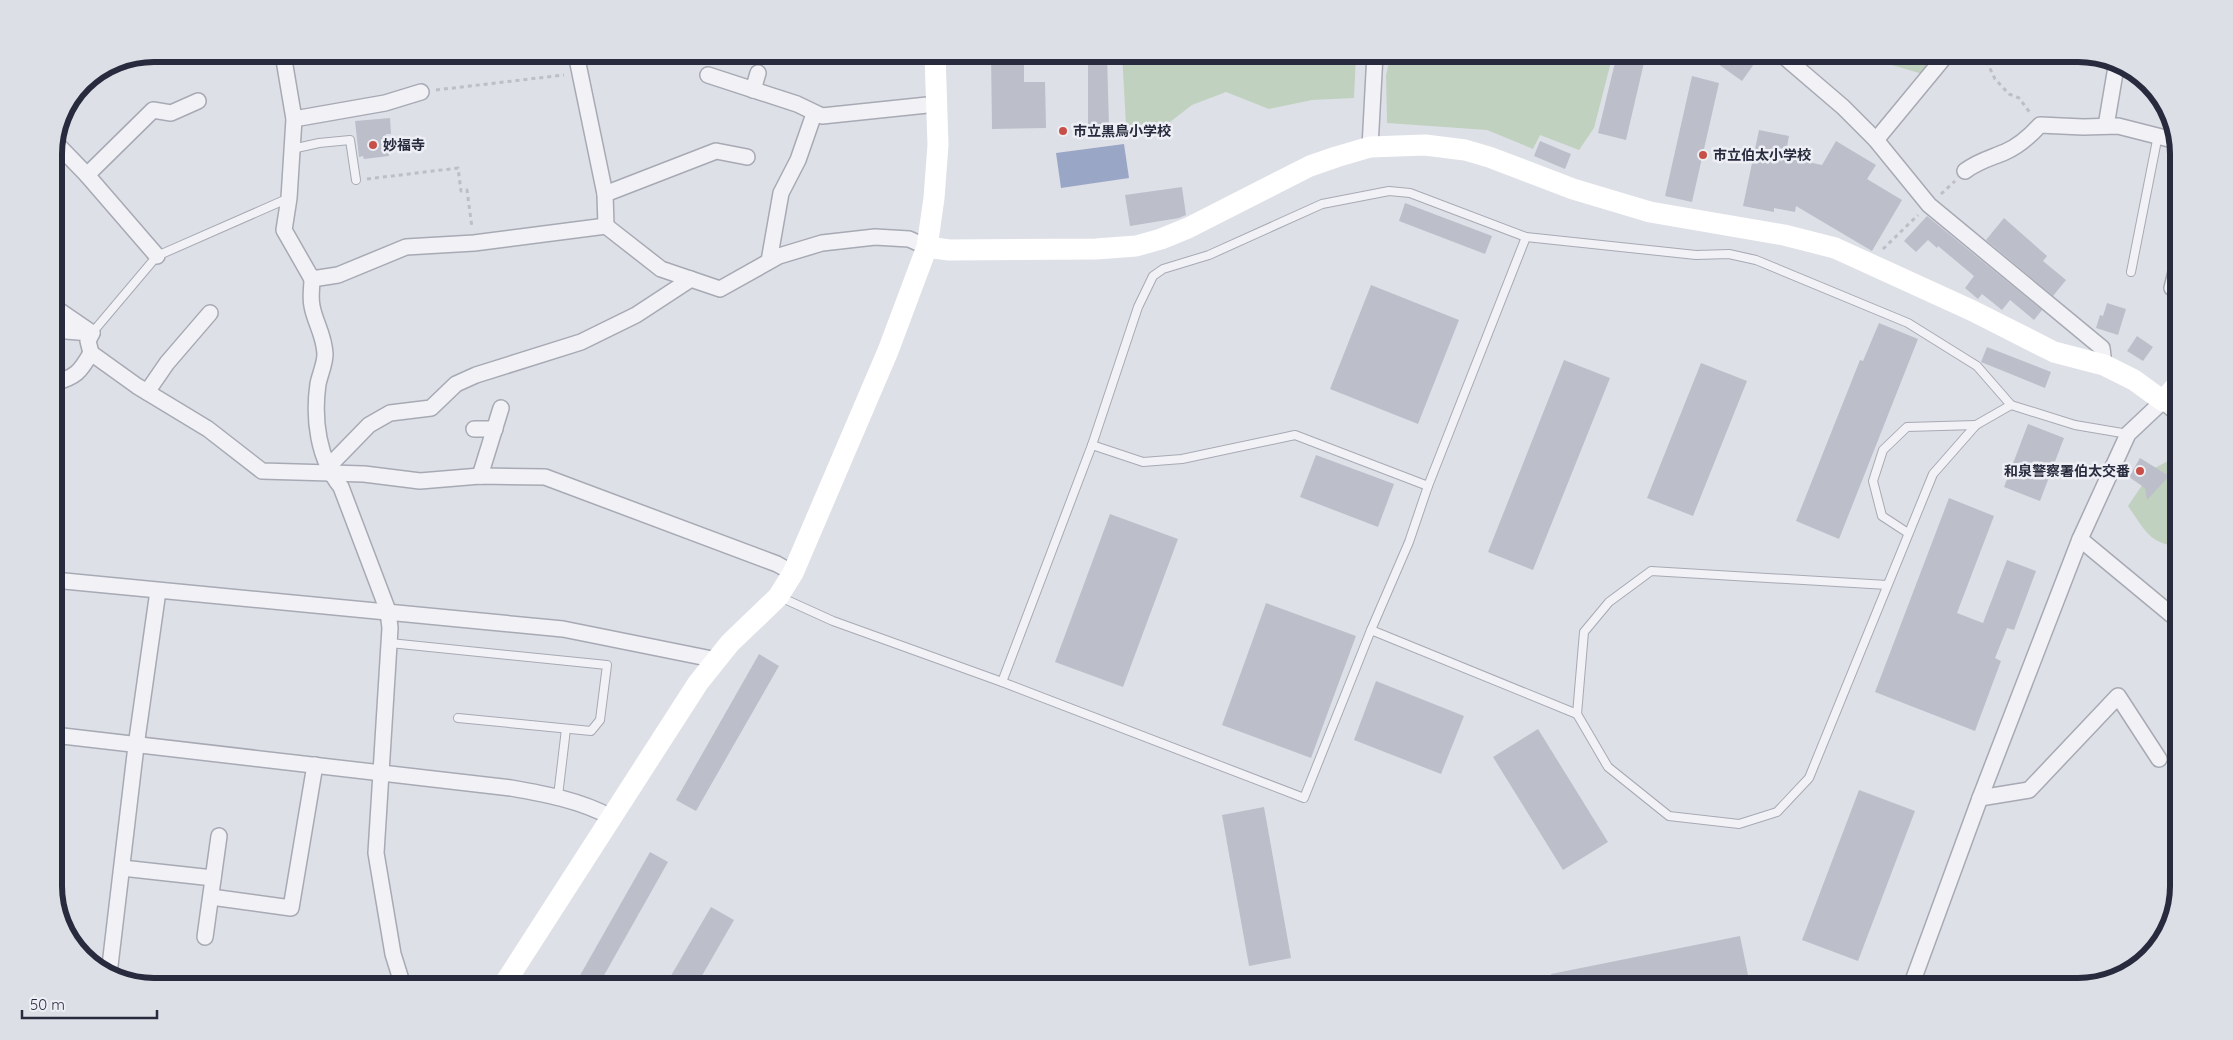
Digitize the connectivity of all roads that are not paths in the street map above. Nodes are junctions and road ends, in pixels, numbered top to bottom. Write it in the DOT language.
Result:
graph roads {
  1 [pos="284,62"];
  2 [pos="578,62"];
  3 [pos="935,62"];
  4 [pos="1375,62"];
  5 [pos="1791,62"];
  6 [pos="1940,62"];
  7 [pos="2116,70"];
  8 [pos="758,73"];
  9 [pos="708,75"];
  10 [pos="753,90"];
  11 [pos="421,92"];
  12 [pos="198,101"];
  13 [pos="937,104"];
  14 [pos="814,114"];
  15 [pos="294,119"];
  16 [pos="2106,126"];
  17 [pos="2158,135"];
  18 [pos="2169,139"];
  19 [pos="1876,140"];
  20 [pos="1370,147"];
  21 [pos="292,149"];
  22 [pos="63,150"];
  23 [pos="747,157"];
  24 [pos="1966,171"];
  25 [pos="88,174"];
  26 [pos="356,180"];
  27 [pos="605,194"];
  28 [pos="289,198"];
  29 [pos="606,226"];
  30 [pos="1526,237"];
  31 [pos="927,247"];
  32 [pos="157,256"];
  33 [pos="769,261"];
  34 [pos="2131,272"];
  35 [pos="312,278"];
  36 [pos="691,279"];
  37 [pos="63,313"];
  38 [pos="210,313"];
  39 [pos="63,331"];
  40 [pos="92,333"];
  41 [pos="91,353"];
  42 [pos="2104,365"];
  43 [pos="63,380"];
  44 [pos="147,392"];
  45 [pos="2170,393"];
  46 [pos="2163,401"];
  47 [pos="2012,405"];
  48 [pos="2170,407"];
  49 [pos="501,408"];
  50 [pos="1976,425"];
  51 [pos="474,429"];
  52 [pos="494,429"];
  53 [pos="2128,434"];
  54 [pos="1092,445"];
  55 [pos="331,474"];
  56 [pos="480,476"];
  57 [pos="1428,486"];
  58 [pos="1908,533"];
  59 [pos="2080,539"];
  60 [pos="793,573"];
  61 [pos="63,581"];
  62 [pos="1886,585"];
  63 [pos="158,591"];
  64 [pos="778,597"];
  65 [pos="388,611"];
  66 [pos="2170,614"];
  67 [pos="1371,630"];
  68 [pos="390,642"];
  69 [pos="717,660"];
  70 [pos="1002,682"];
  71 [pos="1577,714"];
  72 [pos="458,718"];
  73 [pos="566,729"];
  74 [pos="63,736"];
  75 [pos="136,746"];
  76 [pos="2159,759"];
  77 [pos="315,765"];
  78 [pos="381,774"];
  79 [pos="558,796"];
  80 [pos="1980,798"];
  81 [pos="611,817"];
  82 [pos="219,836"];
  83 [pos="122,868"];
  84 [pos="213,878"];
  85 [pos="211,897"];
  86 [pos="205,937"];
  87 [pos="110,966"];
  88 [pos="400,978"];
  89 [pos="508,978"];
  90 [pos="1914,978"];
  1 -- 15 [label="street"];
  2 -- 27 [label="street"];
  3 -- 13 [label="street"];
  4 -- 20 [label="street"];
  5 -- 19 [label="street"];
  6 -- 19 [label="street"];
  7 -- 16 [label="street"];
  8 -- 10 [label="street"];
  9 -- 10 [label="street"];
  10 -- 14 [label="street"];
  11 -- 15 [label="street"];
  12 -- 25 [label="street"];
  13 -- 14 [label="street"];
  13 -- 31 [label="street"];
  14 -- 33 [label="street"];
  15 -- 21 [label="street"];
  16 -- 17 [label="street"];
  16 -- 24 [label="street"];
  17 -- 18 [label="street"];
  17 -- 34 [label="lane"];
  19 -- 42 [label="street"];
  20 -- 31 [label="street"];
  20 -- 42 [label="street"];
  21 -- 26 [label="lane"];
  21 -- 28 [label="street"];
  22 -- 25 [label="street"];
  23 -- 27 [label="street"];
  25 -- 32 [label="street"];
  27 -- 29 [label="street"];
  28 -- 32 [label="lane"];
  28 -- 35 [label="street"];
  29 -- 35 [label="street"];
  29 -- 36 [label="street"];
  30 -- 47 [label="lane"];
  30 -- 54 [label="lane"];
  30 -- 57 [label="lane"];
  31 -- 33 [label="street"];
  31 -- 60 [label="street"];
  32 -- 40 [label="lane"];
  33 -- 36 [label="street"];
  35 -- 55 [label="street"];
  36 -- 55 [label="street"];
  37 -- 40 [label="street"];
  38 -- 44 [label="street"];
  39 -- 40 [label="street"];
  40 -- 41 [label="street"];
  41 -- 43 [label="street"];
  41 -- 44 [label="street"];
  42 -- 46 [label="street"];
  44 -- 55 [label="street"];
  45 -- 46 [label="street"];
  46 -- 48 [label="street"];
  46 -- 53 [label="street"];
  47 -- 50 [label="lane"];
  47 -- 53 [label="lane"];
  49 -- 52 [label="street"];
  50 -- 58 [label="lane"];
  50 -- 58 [label="lane"];
  51 -- 52 [label="street"];
  52 -- 56 [label="street"];
  53 -- 59 [label="street"];
  54 -- 57 [label="lane"];
  54 -- 70 [label="lane"];
  55 -- 56 [label="street"];
  55 -- 65 [label="street"];
  56 -- 60 [label="street"];
  57 -- 67 [label="lane"];
  58 -- 62 [label="lane"];
  59 -- 66 [label="street"];
  59 -- 80 [label="street"];
  60 -- 64 [label="street"];
  61 -- 63 [label="street"];
  62 -- 71 [label="lane"];
  62 -- 71 [label="lane"];
  63 -- 65 [label="street"];
  63 -- 75 [label="street"];
  64 -- 69 [label="street"];
  64 -- 70 [label="lane"];
  65 -- 68 [label="street"];
  65 -- 69 [label="street"];
  67 -- 70 [label="lane"];
  67 -- 71 [label="lane"];
  68 -- 73 [label="lane"];
  68 -- 78 [label="street"];
  69 -- 81 [label="street"];
  72 -- 73 [label="lane"];
  73 -- 79 [label="lane"];
  74 -- 75 [label="street"];
  75 -- 77 [label="street"];
  75 -- 83 [label="street"];
  76 -- 80 [label="street"];
  77 -- 78 [label="street"];
  77 -- 85 [label="street"];
  78 -- 79 [label="street"];
  78 -- 88 [label="street"];
  79 -- 81 [label="street"];
  80 -- 90 [label="street"];
  81 -- 89 [label="street"];
  82 -- 84 [label="street"];
  83 -- 84 [label="street"];
  83 -- 87 [label="street"];
  84 -- 85 [label="street"];
  85 -- 86 [label="street"];
}
